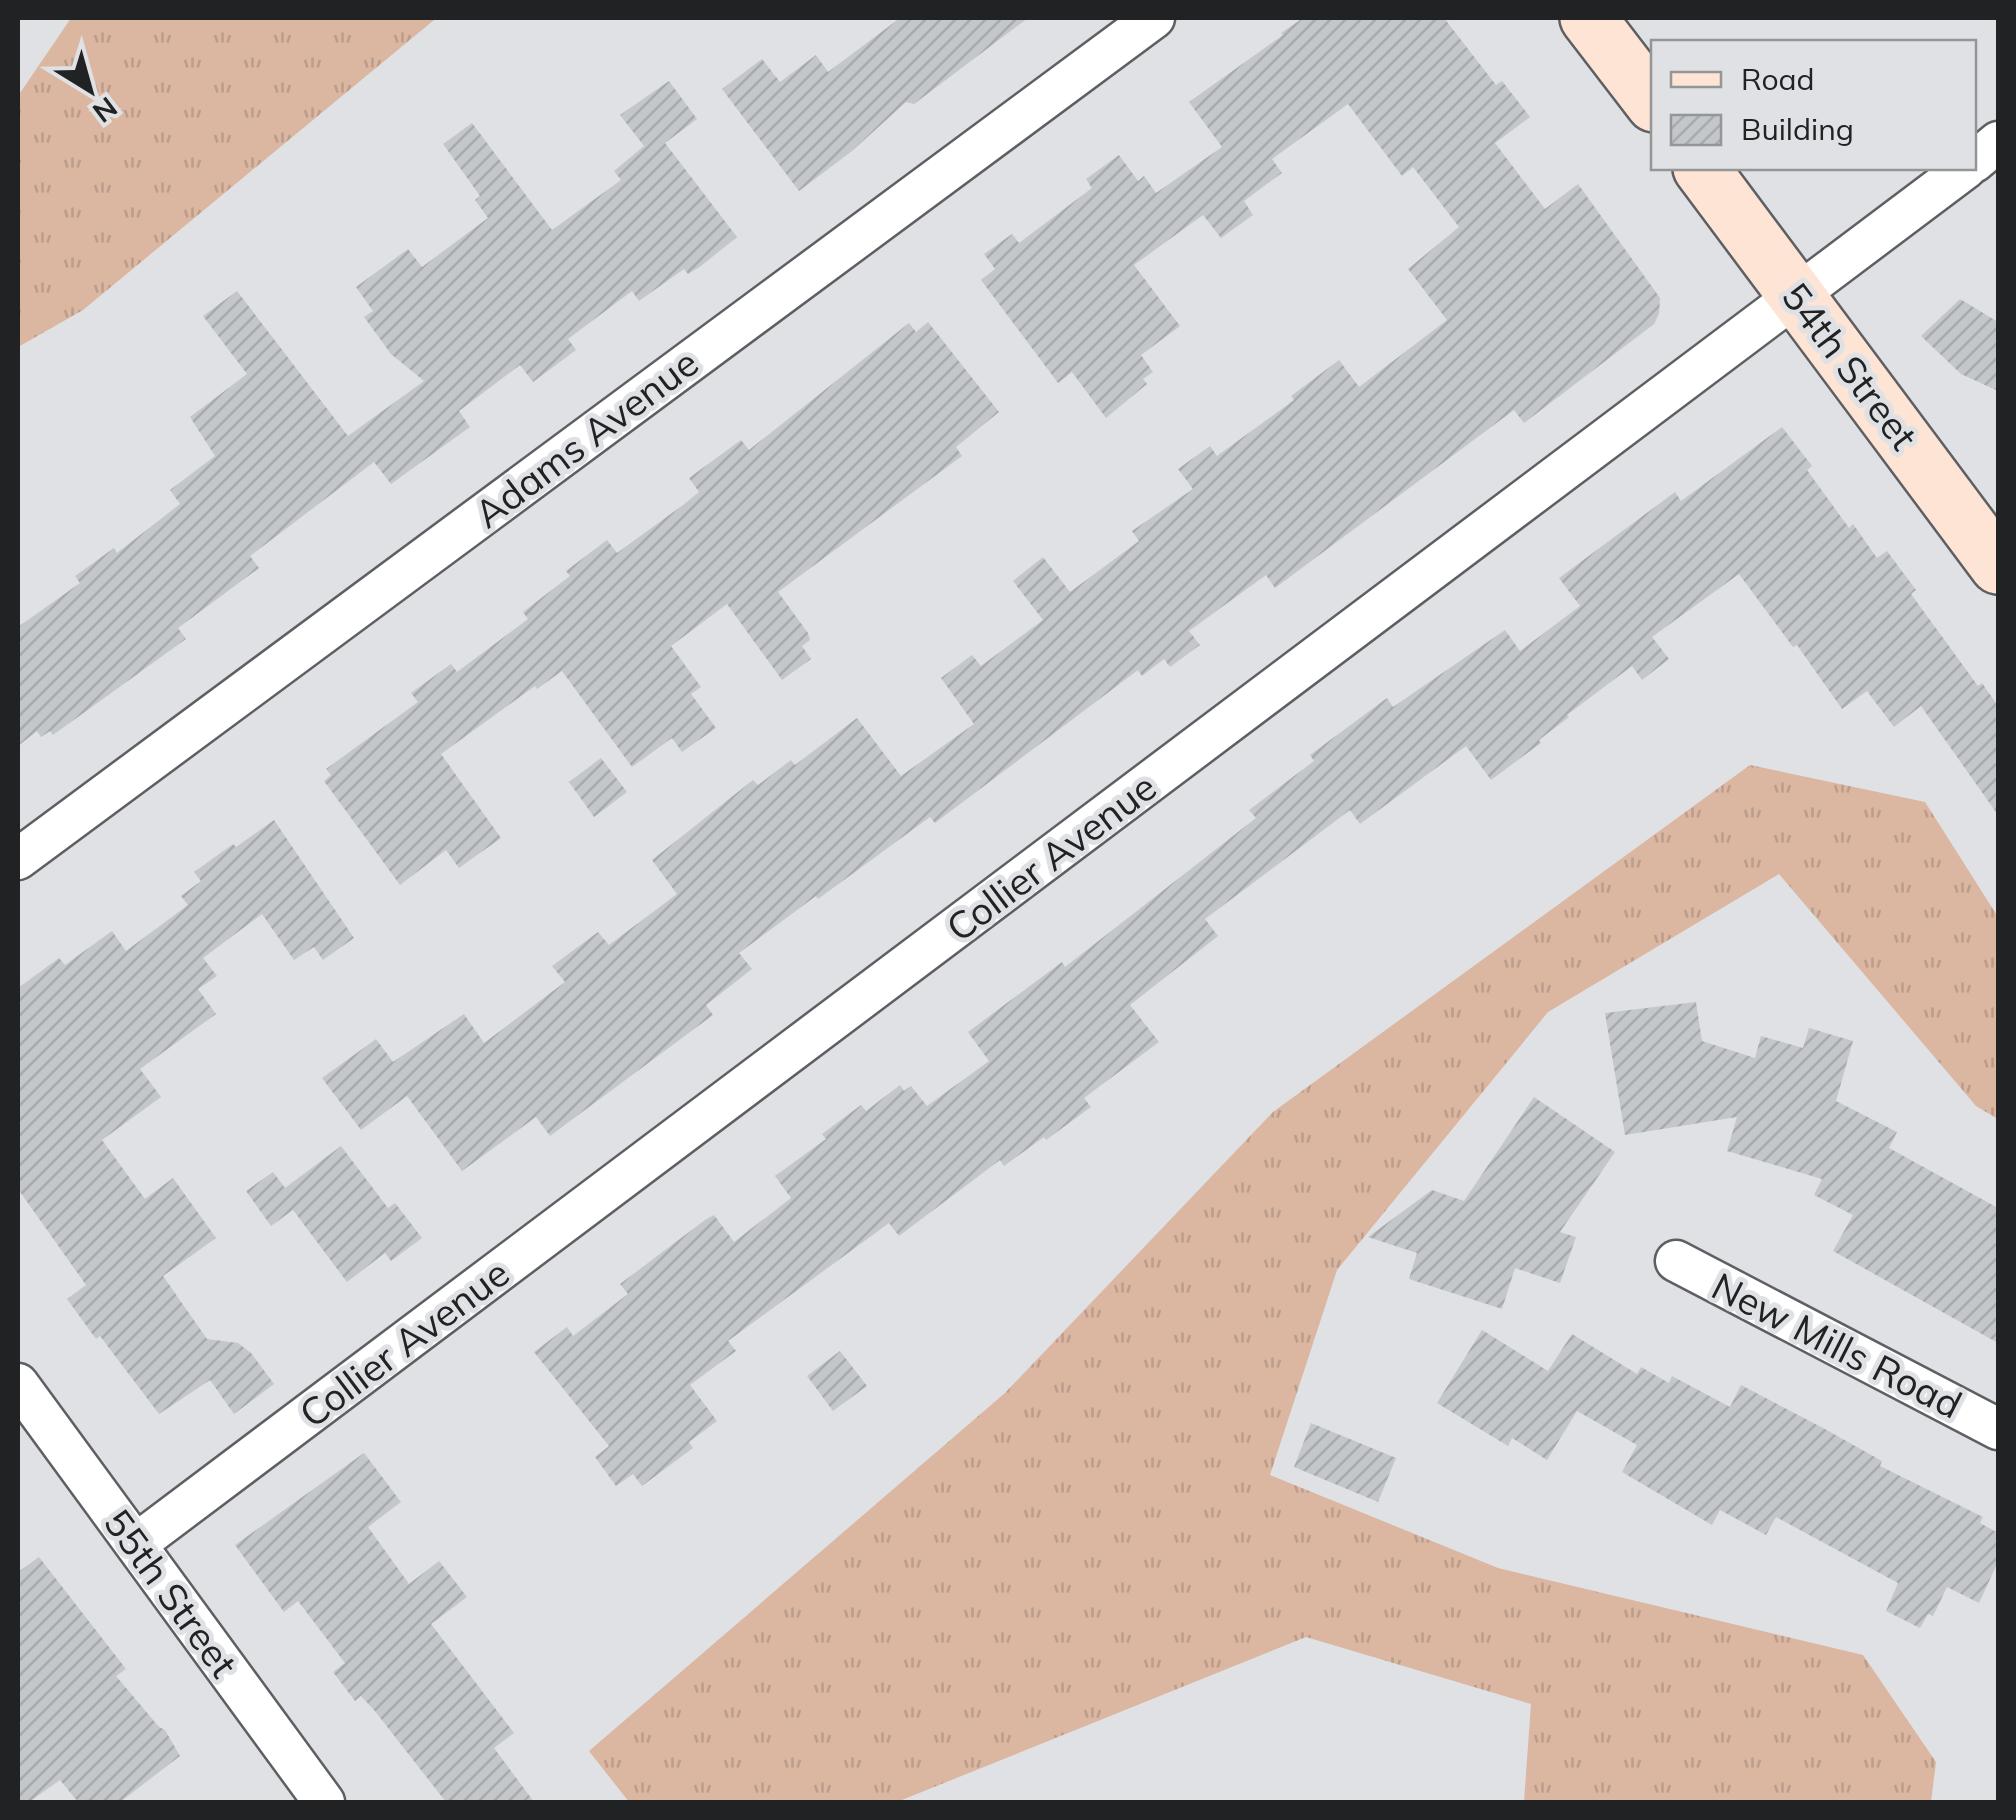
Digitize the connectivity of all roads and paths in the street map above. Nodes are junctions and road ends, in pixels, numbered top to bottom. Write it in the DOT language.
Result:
graph roads {
  1 [pos="1154,18"];
  2 [pos="1588,18"];
  3 [pos="1651,100"];
  4 [pos="1998,142"];
  5 [pos="1976,160"];
  6 [pos="1703,170"];
  7 [pos="1963,170"];
  8 [pos="1798,296"];
  9 [pos="1998,566"];
  10 [pos="18,859"];
  11 [pos="1676,1261"];
  12 [pos="18,1384"];
  13 [pos="1998,1429"];
  14 [pos="136,1544"];
  15 [pos="324,1802"];
  1 -- 10 [label="street, Adams Avenue"];
  2 -- 3 [label="street"];
  4 -- 5 [label="street"];
  6 -- 8 [label="street, 54th Street"];
  7 -- 8 [label="street, Collier Avenue"];
  8 -- 9 [label="street, 54th Street"];
  8 -- 14 [label="street, Collier Avenue"];
  11 -- 13 [label="street, New Mills Road"];
  12 -- 14 [label="street, 55th Street"];
  14 -- 15 [label="street, 55th Street"];
}
